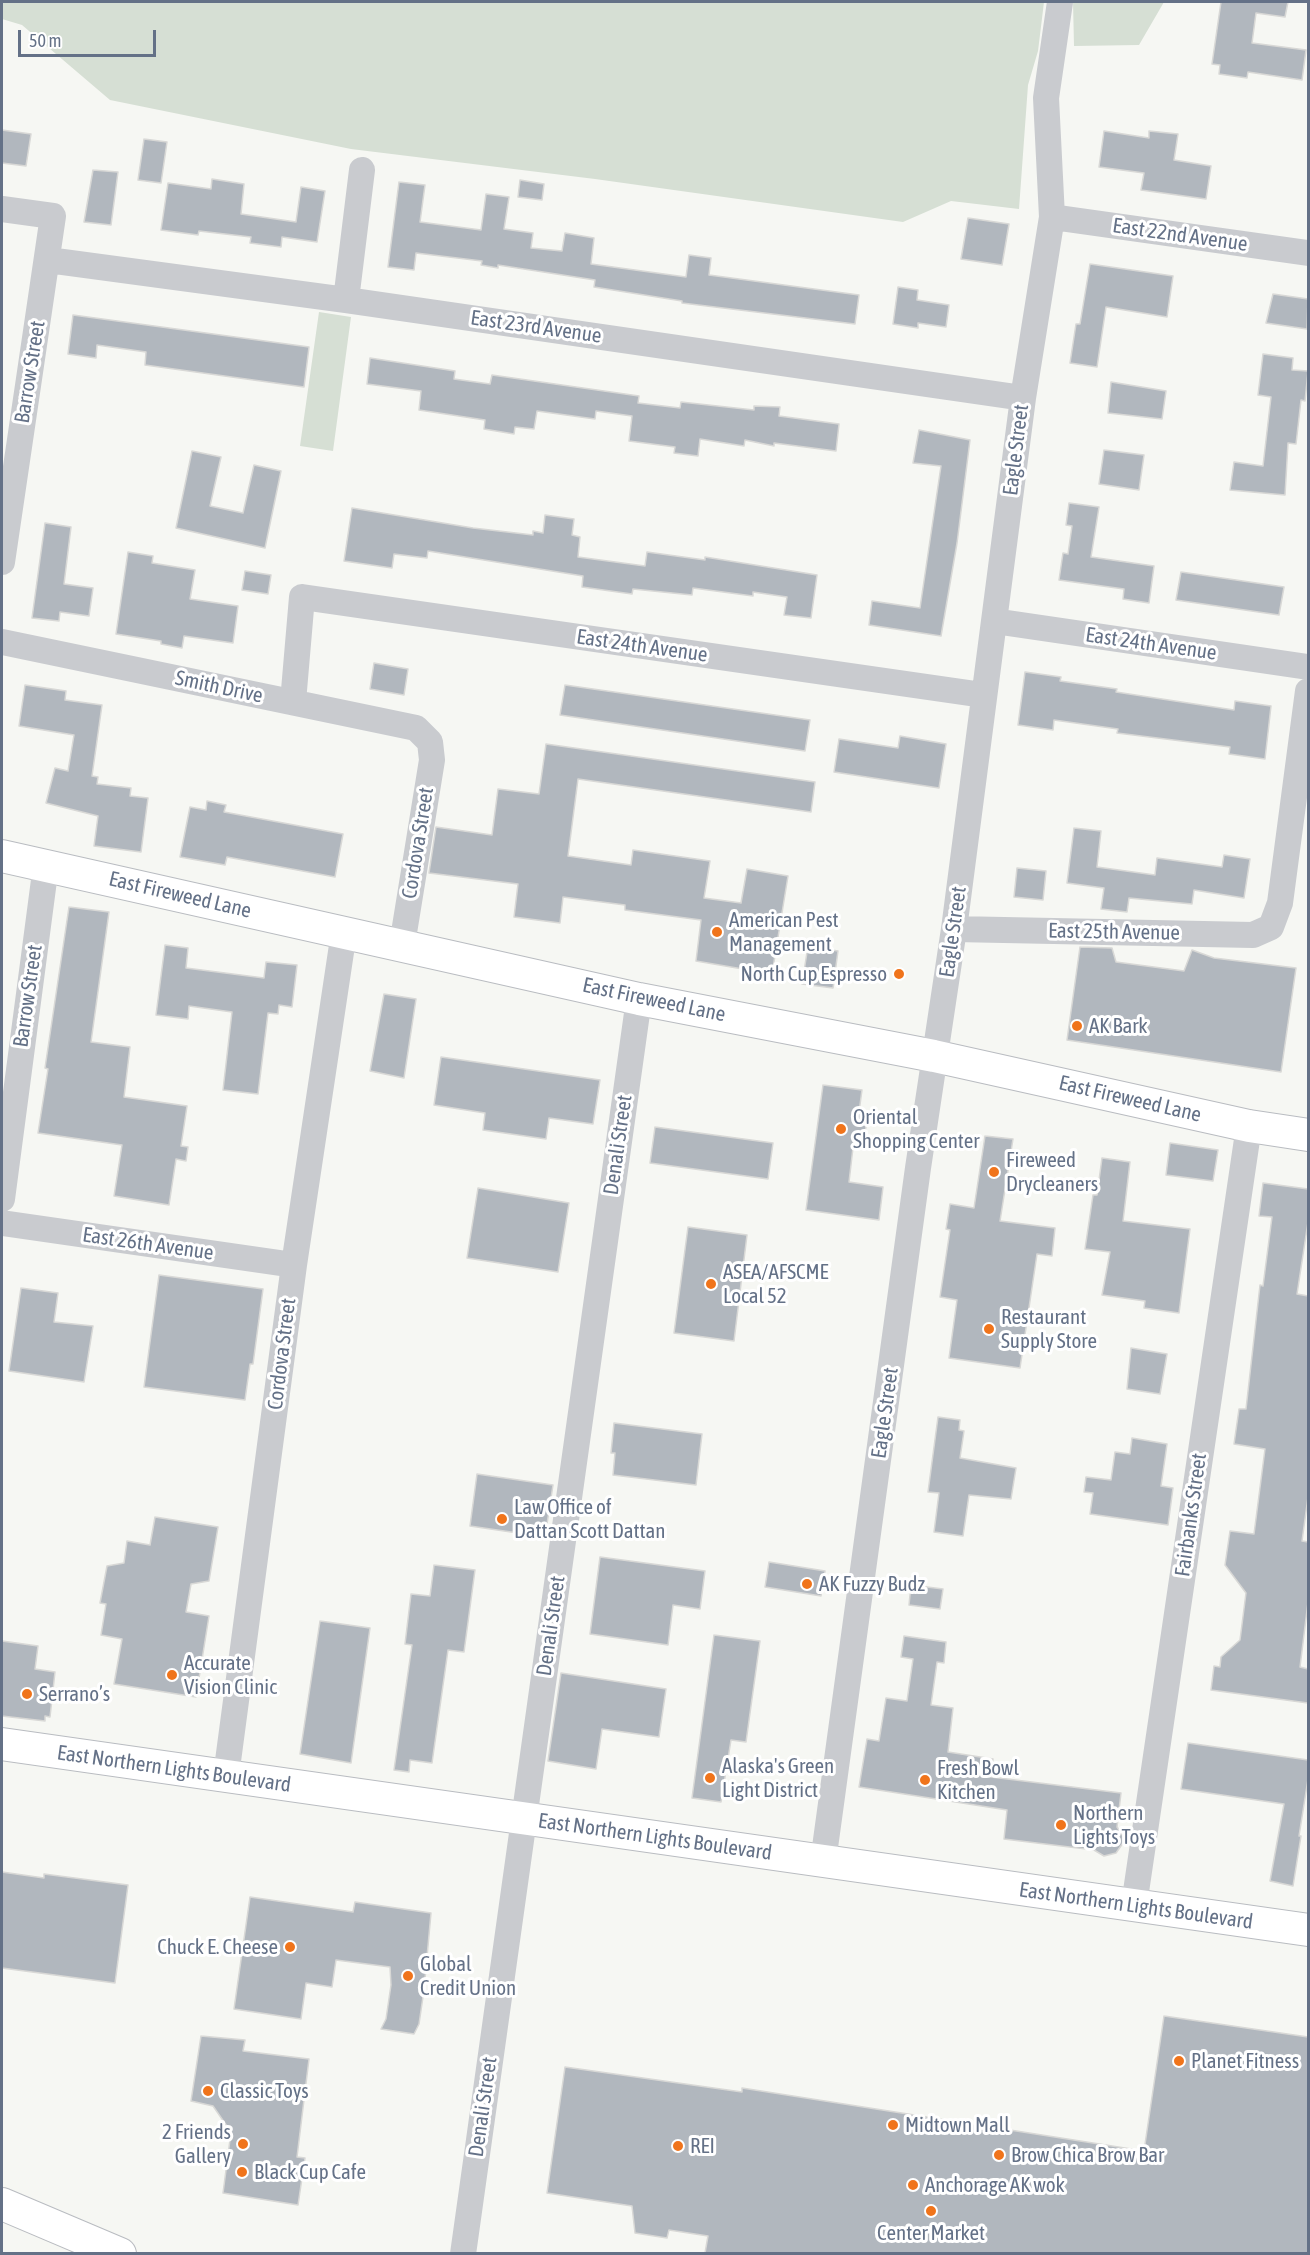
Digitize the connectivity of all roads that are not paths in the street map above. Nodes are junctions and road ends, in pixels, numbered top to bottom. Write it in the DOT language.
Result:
graph roads {
  1 [pos="1060,2"];
  2 [pos="362,170"];
  3 [pos="2,209"];
  4 [pos="1052,217"];
  5 [pos="1308,253"];
  6 [pos="48,260"];
  7 [pos="346,300"];
  8 [pos="1023,398"];
  9 [pos="6,500"];
  10 [pos="2,562"];
  11 [pos="994,621"];
  12 [pos="2,642"];
  13 [pos="1308,668"];
  14 [pos="1308,691"];
  15 [pos="983,695"];
  16 [pos="293,702"];
  17 [pos="430,742"];
  18 [pos="2,856"];
  19 [pos="46,865"];
  20 [pos="954,929"];
  21 [pos="344,932"];
  22 [pos="402,945"];
  23 [pos="639,999"];
  24 [pos="934,1056"];
  25 [pos="1249,1126"];
  26 [pos="1308,1135"];
  27 [pos="2,1199"];
  28 [pos="2,1223"];
  29 [pos="294,1264"];
  30 [pos="2,1744"];
  31 [pos="226,1776"];
  32 [pos="524,1818"];
  33 [pos="823,1862"];
  34 [pos="1134,1905"];
  35 [pos="1308,1930"];
  36 [pos="2,2204"];
  37 [pos="120,2253"];
  38 [pos="463,2253"];
  1 -- 4 [label="street, Eagle Street"];
  2 -- 7 [label="street"];
  3 -- 6 [label="street, Barrow Street"];
  4 -- 5 [label="street, East 22nd Avenue"];
  4 -- 8 [label="street, Eagle Street"];
  6 -- 7 [label="street, East 23rd Avenue"];
  6 -- 9 [label="street, Barrow Street"];
  7 -- 8 [label="street, East 23rd Avenue"];
  8 -- 11 [label="street, Eagle Street"];
  9 -- 10 [label="street, Barrow Street"];
  11 -- 13 [label="street, East 24th Avenue"];
  11 -- 15 [label="street, Eagle Street"];
  12 -- 16 [label="street, Smith Drive"];
  14 -- 20 [label="street, East 25th Avenue"];
  15 -- 16 [label="street, East 24th Avenue"];
  15 -- 20 [label="street, Eagle Street"];
  16 -- 17 [label="street, Smith Drive"];
  17 -- 22 [label="street, Cordova Street"];
  18 -- 19 [label="main road, East Fireweed Lane"];
  19 -- 21 [label="main road, East Fireweed Lane"];
  19 -- 27 [label="street, Barrow Street"];
  20 -- 24 [label="street, Eagle Street"];
  21 -- 22 [label="main road, East Fireweed Lane"];
  21 -- 29 [label="street, Cordova Street"];
  22 -- 23 [label="main road, East Fireweed Lane"];
  23 -- 24 [label="main road, East Fireweed Lane"];
  23 -- 32 [label="street, Denali Street"];
  24 -- 25 [label="main road, East Fireweed Lane"];
  24 -- 33 [label="street, Eagle Street"];
  25 -- 26 [label="main road, East Fireweed Lane"];
  25 -- 34 [label="street, Fairbanks Street"];
  28 -- 29 [label="street, East 26th Avenue"];
  29 -- 31 [label="street, Cordova Street"];
  30 -- 31 [label="main road, East Northern Lights Boulevard"];
  31 -- 32 [label="main road, East Northern Lights Boulevard"];
  32 -- 33 [label="main road, East Northern Lights Boulevard"];
  32 -- 38 [label="street, Denali Street"];
  33 -- 34 [label="main road, East Northern Lights Boulevard"];
  34 -- 35 [label="main road, East Northern Lights Boulevard"];
  36 -- 37 [label="main road"];
}
